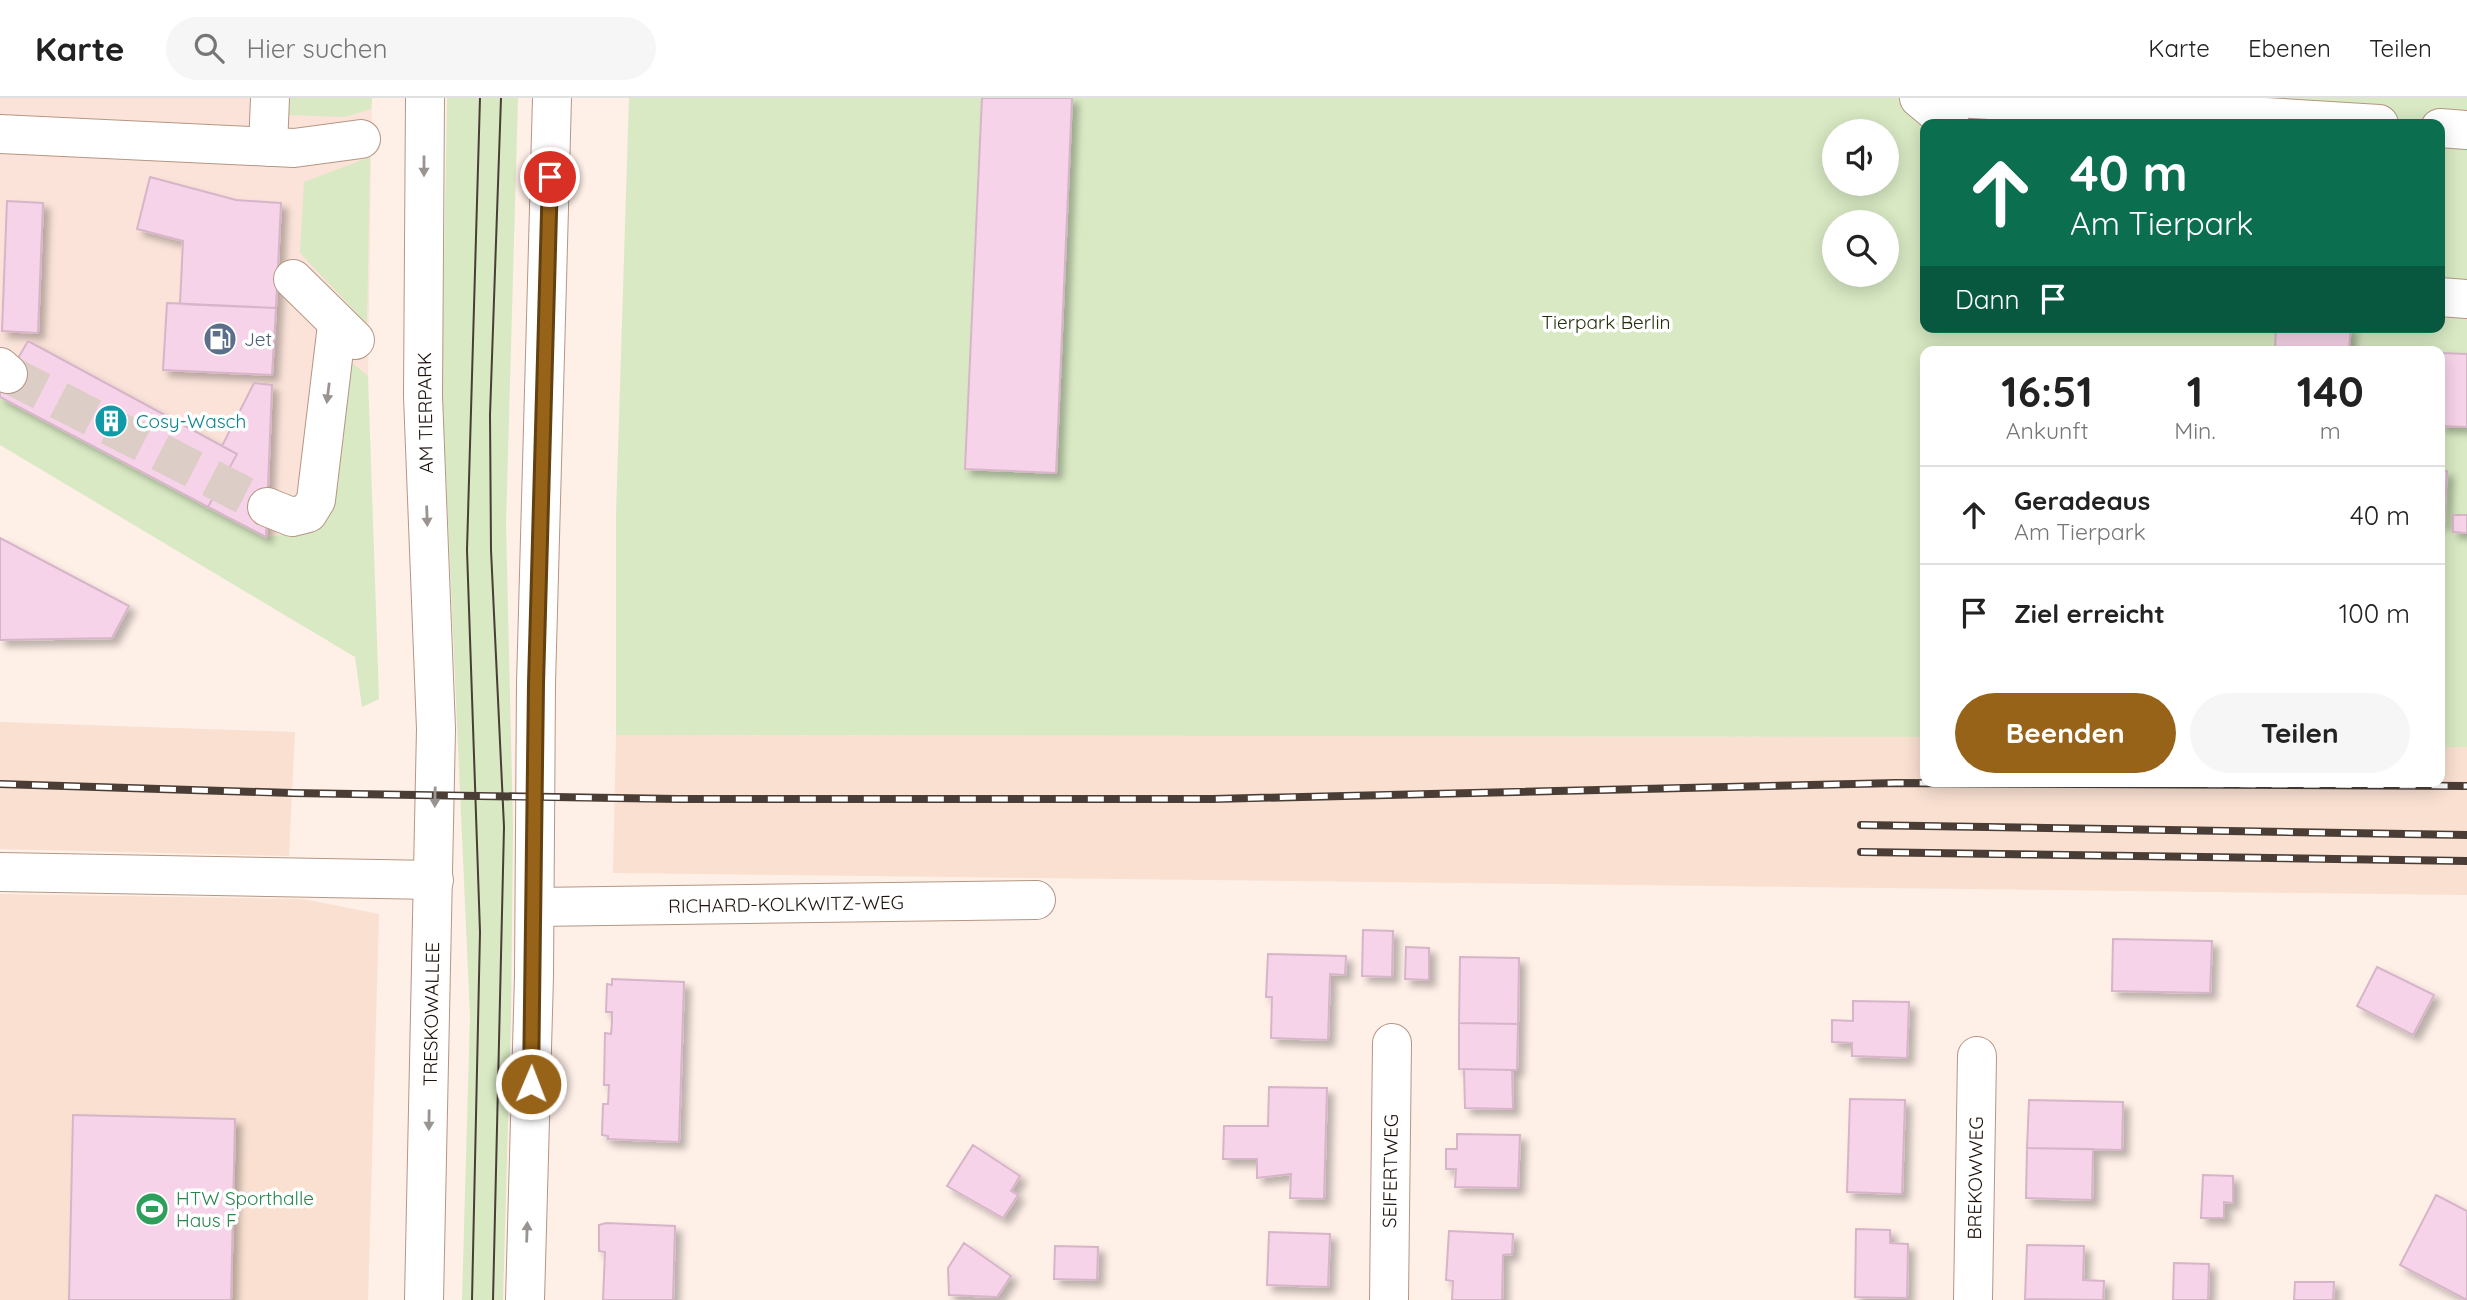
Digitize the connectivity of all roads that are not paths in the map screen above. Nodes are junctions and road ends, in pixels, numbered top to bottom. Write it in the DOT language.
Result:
graph roads {
  1 [pos="270,98"];
  2 [pos="425,98"];
  3 [pos="552,98"];
  4 [pos="1919,98"];
  5 [pos="1957,98"];
  6 [pos="2218,106"];
  7 [pos="1944,119"];
  8 [pos="2334,119"];
  9 [pos="2445,128"];
  10 [pos="2467,130"];
  11 [pos="0,134"];
  12 [pos="361,139"];
  13 [pos="281,147"];
  14 [pos="293,279"];
  15 [pos="2445,298"];
  16 [pos="2467,299"];
  17 [pos="267,507"];
  18 [pos="436,729"];
  19 [pos="0,872"];
  20 [pos="434,880"];
  21 [pos="1036,900"];
  22 [pos="535,907"];
  23 [pos="1392,1043"];
  24 [pos="1977,1056"];
  25 [pos="424,1300"];
  26 [pos="525,1300"];
  27 [pos="1389,1300"];
  28 [pos="1973,1300"];
  1 -- 13 [label="main road"];
  2 -- 18 [label="main road, AM TIERPARK, one-way"];
  3 -- 22 [label="main road"];
  4 -- 7 [label="main road"];
  5 -- 6 [label="main road"];
  6 -- 8 [label="main road"];
  9 -- 10 [label="main road"];
  11 -- 13 [label="main road"];
  12 -- 13 [label="main road"];
  14 -- 17 [label="main road, one-way"];
  15 -- 16 [label="main road"];
  18 -- 20 [label="main road, TRESKOWALLEE, one-way"];
  19 -- 20 [label="main road"];
  20 -- 25 [label="main road, TRESKOWALLEE, one-way"];
  21 -- 22 [label="main road, RICHARD-KOLKWITZ-WEG"];
  26 -- 22 [label="main road, one-way"];
  23 -- 27 [label="main road, SEIFERTWEG"];
  24 -- 28 [label="main road, BREKOWWEG"];
}
